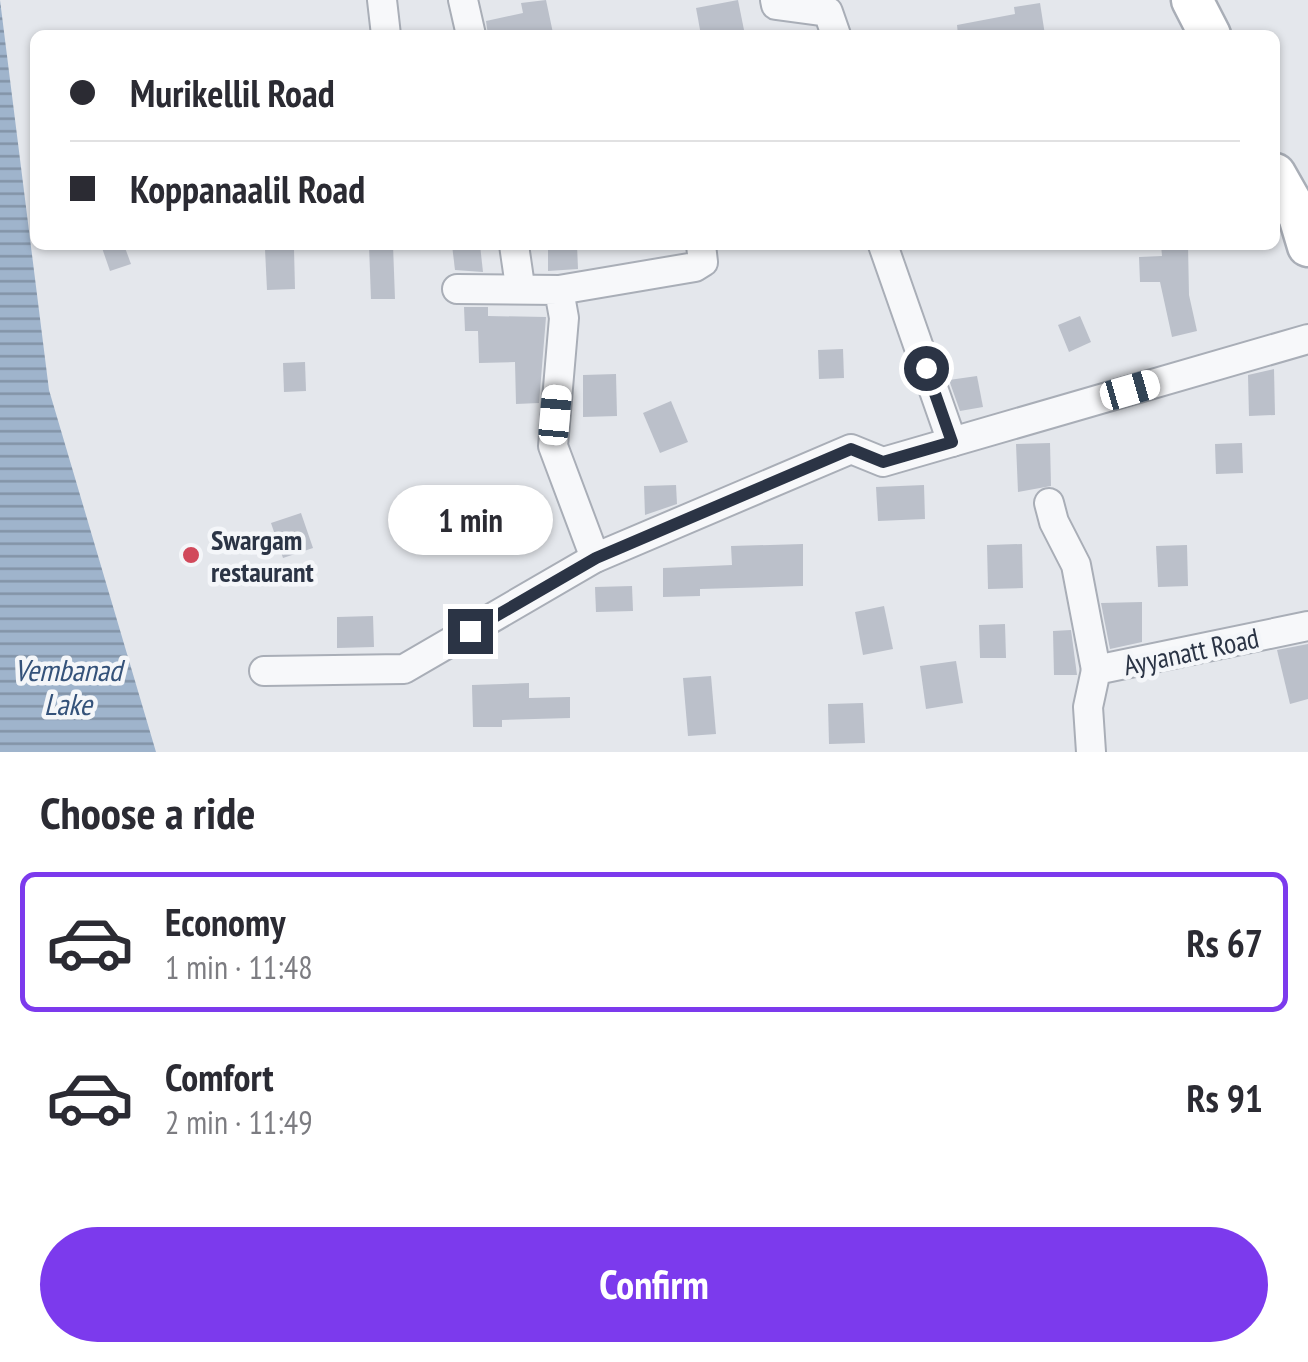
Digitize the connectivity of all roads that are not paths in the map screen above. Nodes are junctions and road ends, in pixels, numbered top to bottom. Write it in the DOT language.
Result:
graph roads {
  1 [pos="382,0"];
  2 [pos="463,0"];
  3 [pos="775,0"];
  4 [pos="385,30"];
  5 [pos="469,30"];
  6 [pos="834,30"];
  7 [pos="1280,182"];
  8 [pos="1308,244"];
  9 [pos="515,250"];
  10 [pos="701,250"];
  11 [pos="885,250"];
  12 [pos="520,286"];
  13 [pos="457,289"];
  14 [pos="559,290"];
  15 [pos="1308,339"];
  16 [pos="952,442"];
  17 [pos="1050,503"];
  18 [pos="596,558"];
  19 [pos="1308,626"];
  20 [pos="1096,670"];
  21 [pos="264,671"];
  22 [pos="1091,752"];
  1 -- 4 [label="street"];
  2 -- 5 [label="street"];
  3 -- 6 [label="street"];
  7 -- 8 [label="main road"];
  9 -- 12 [label="street"];
  10 -- 14 [label="street"];
  11 -- 16 [label="street"];
  12 -- 13 [label="street"];
  12 -- 14 [label="street"];
  14 -- 18 [label="street"];
  15 -- 16 [label="street"];
  16 -- 18 [label="street"];
  17 -- 20 [label="street"];
  18 -- 21 [label="street"];
  19 -- 20 [label="street, Ayyanatt Road"];
  20 -- 22 [label="street, Ayyanatt Road"];
}
